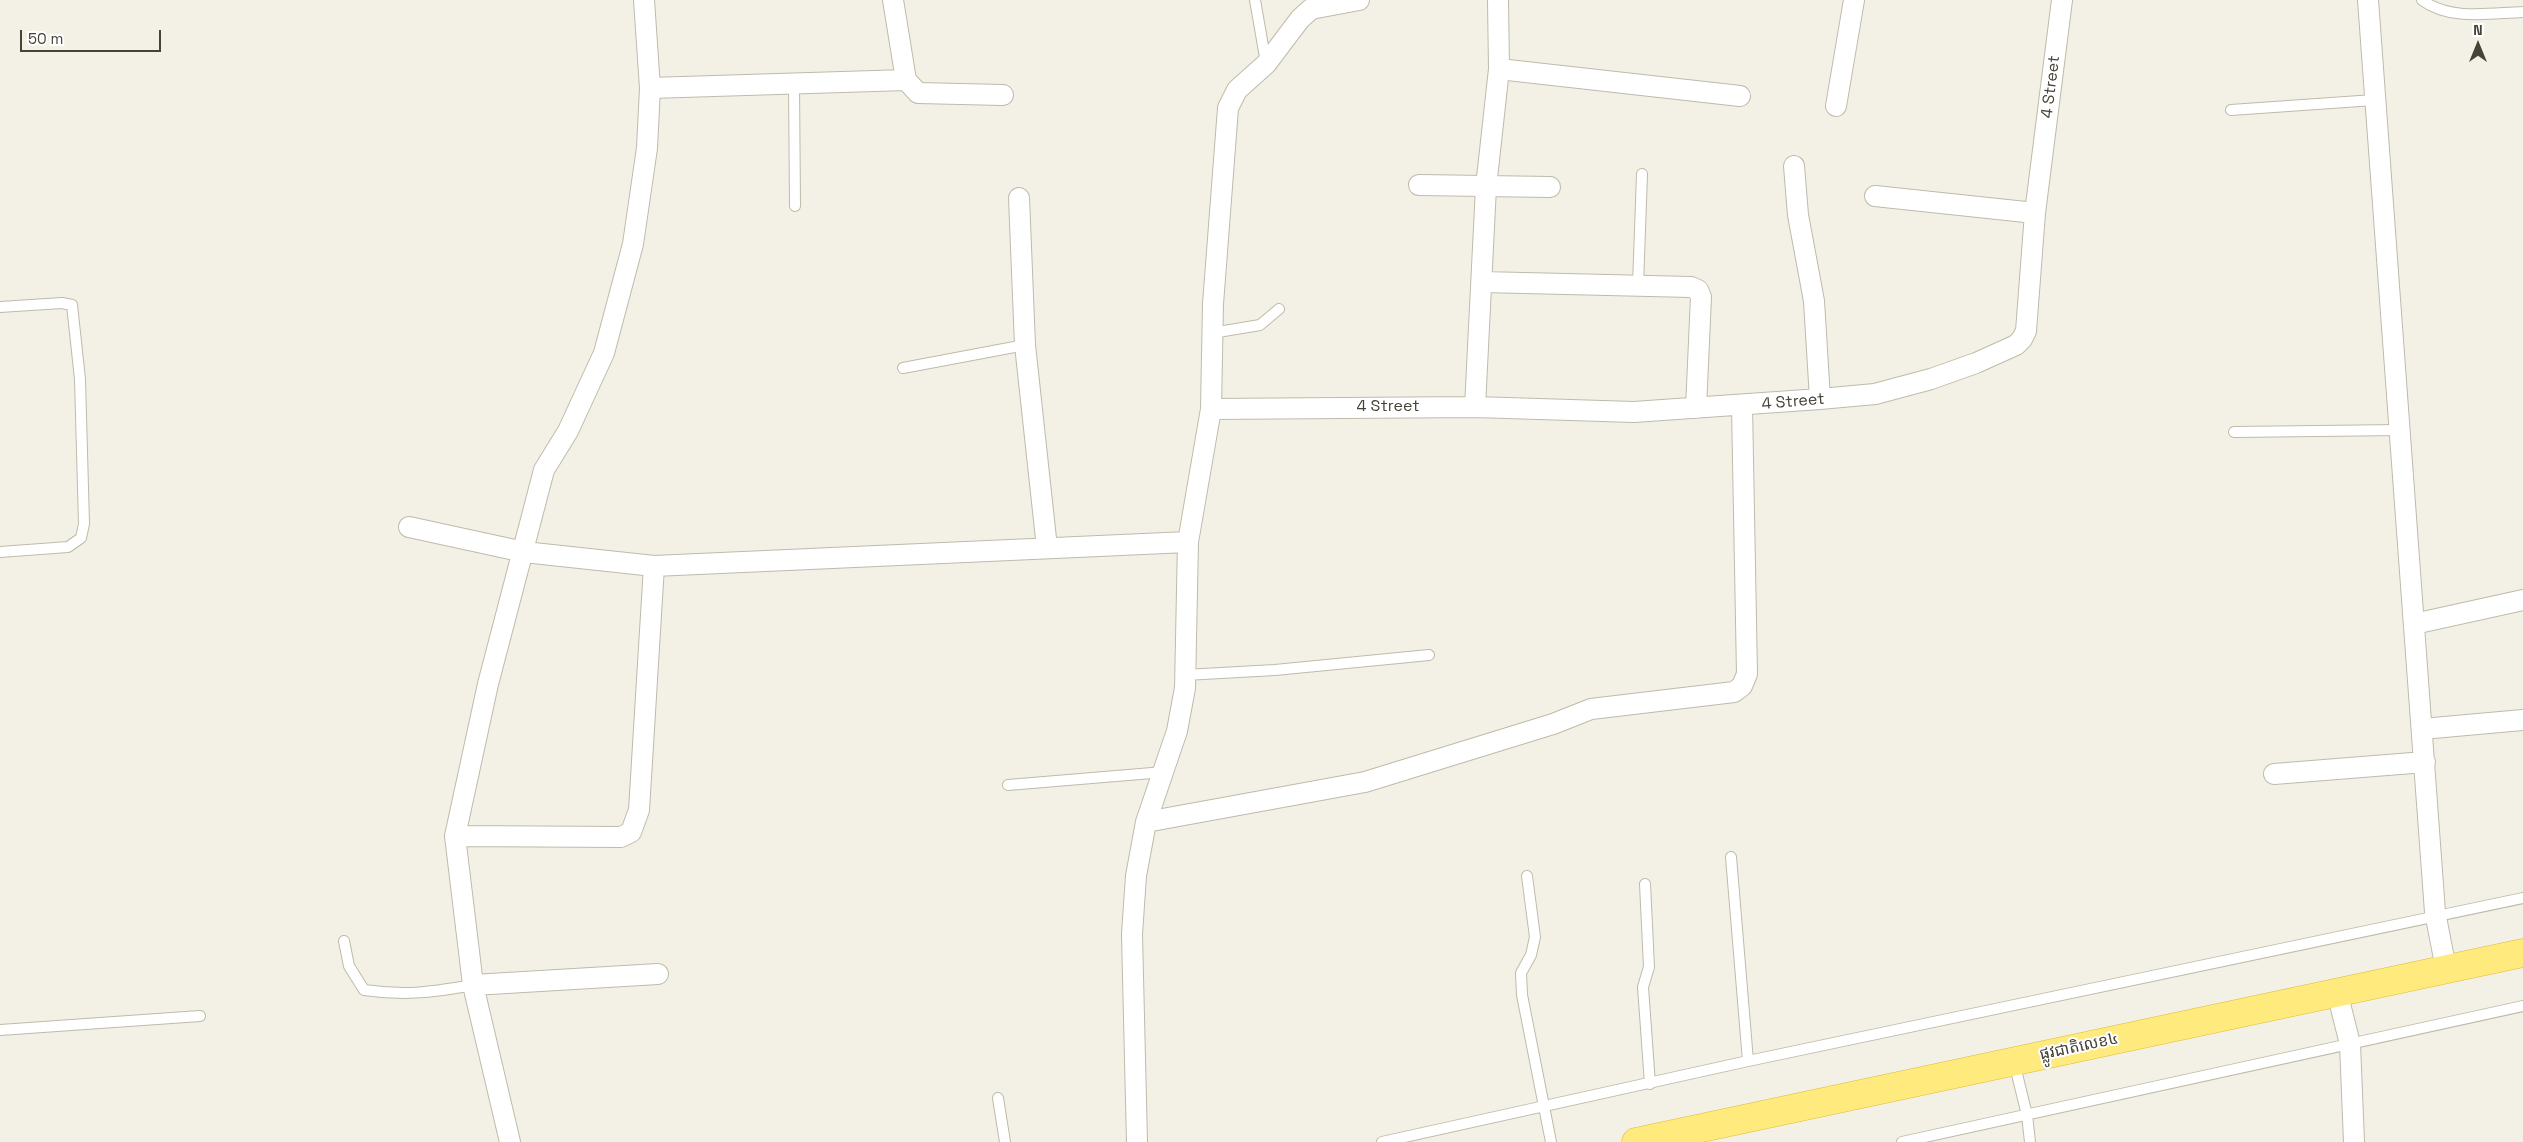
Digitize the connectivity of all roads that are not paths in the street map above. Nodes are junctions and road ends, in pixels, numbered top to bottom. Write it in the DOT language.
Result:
graph roads {
  1 [pos="644,0"];
  2 [pos="893,0"];
  3 [pos="1255,0"];
  4 [pos="1359,0"];
  5 [pos="1498,0"];
  6 [pos="1854,0"];
  7 [pos="2368,0"];
  8 [pos="2422,0"];
  9 [pos="2058,1"];
  10 [pos="1310,5"];
  11 [pos="2523,12"];
  12 [pos="1266,64"];
  13 [pos="1499,68"];
  14 [pos="906,80"];
  15 [pos="794,84"];
  16 [pos="650,88"];
  17 [pos="1003,94"];
  18 [pos="1740,96"];
  19 [pos="2374,100"];
  20 [pos="1836,106"];
  21 [pos="2231,110"];
  22 [pos="1794,166"];
  23 [pos="1642,174"];
  24 [pos="1419,185"];
  25 [pos="1486,187"];
  26 [pos="1550,187"];
  27 [pos="1875,196"];
  28 [pos="1019,198"];
  29 [pos="795,206"];
  30 [pos="2035,213"];
  31 [pos="1482,282"];
  32 [pos="1638,285"];
  33 [pos="0,307"];
  34 [pos="1279,309"];
  35 [pos="1212,333"];
  36 [pos="1025,345"];
  37 [pos="903,368"];
  38 [pos="1820,399"];
  39 [pos="1742,406"];
  40 [pos="1475,407"];
  41 [pos="1696,408"];
  42 [pos="1211,409"];
  43 [pos="2400,430"];
  44 [pos="2234,432"];
  45 [pos="409,527"];
  46 [pos="1188,542"];
  47 [pos="1047,548"];
  48 [pos="0,552"];
  49 [pos="524,552"];
  50 [pos="654,566"];
  51 [pos="2523,600"];
  52 [pos="2414,624"];
  53 [pos="1429,655"];
  54 [pos="1185,675"];
  55 [pos="2523,720"];
  56 [pos="2422,729"];
  57 [pos="2425,762"];
  58 [pos="1164,772"];
  59 [pos="2274,774"];
  60 [pos="1008,785"];
  61 [pos="1146,822"];
  62 [pos="455,836"];
  63 [pos="1731,857"];
  64 [pos="1527,876"];
  65 [pos="1645,884"];
  66 [pos="2523,898"];
  67 [pos="2436,917"];
  68 [pos="344,941"];
  69 [pos="2523,953"];
  70 [pos="2446,969"];
  71 [pos="658,974"];
  72 [pos="473,985"];
  73 [pos="2337,992"];
  74 [pos="2523,1006"];
  75 [pos="200,1016"];
  76 [pos="0,1030"];
  77 [pos="2350,1044"];
  78 [pos="1748,1061"];
  79 [pos="2014,1061"];
  80 [pos="1650,1084"];
  81 [pos="998,1098"];
  82 [pos="1542,1105"];
  83 [pos="2027,1114"];
  84 [pos="510,1142"];
  85 [pos="1005,1142"];
  86 [pos="1137,1142"];
  87 [pos="1382,1142"];
  88 [pos="1551,1142"];
  89 [pos="1636,1142"];
  90 [pos="1902,1142"];
  91 [pos="2030,1142"];
  92 [pos="2354,1142"];
  1 -- 16 [label="street"];
  2 -- 14 [label="street"];
  3 -- 12 [label="lane"];
  4 -- 10 [label="street"];
  5 -- 13 [label="street"];
  6 -- 20 [label="street"];
  7 -- 19 [label="street"];
  8 -- 11 [label="lane"];
  9 -- 30 [label="street, 4 Street"];
  10 -- 12 [label="street"];
  12 -- 35 [label="street"];
  13 -- 18 [label="street"];
  13 -- 25 [label="street"];
  14 -- 15 [label="street"];
  14 -- 17 [label="street"];
  15 -- 16 [label="street"];
  15 -- 29 [label="lane"];
  16 -- 49 [label="street"];
  19 -- 21 [label="lane"];
  19 -- 43 [label="street"];
  22 -- 38 [label="street"];
  23 -- 32 [label="lane"];
  24 -- 25 [label="street"];
  25 -- 26 [label="street"];
  25 -- 31 [label="street"];
  27 -- 30 [label="street"];
  28 -- 36 [label="street"];
  30 -- 38 [label="street, 4 Street"];
  31 -- 32 [label="street"];
  31 -- 40 [label="street"];
  32 -- 41 [label="street"];
  33 -- 48 [label="lane"];
  34 -- 35 [label="lane"];
  35 -- 42 [label="street"];
  36 -- 37 [label="lane"];
  36 -- 47 [label="street"];
  38 -- 39 [label="street, 4 Street"];
  39 -- 41 [label="street, 4 Street"];
  39 -- 61 [label="street"];
  40 -- 41 [label="street, 4 Street"];
  40 -- 42 [label="street, 4 Street"];
  42 -- 46 [label="street"];
  43 -- 44 [label="lane"];
  43 -- 52 [label="street"];
  45 -- 49 [label="street"];
  46 -- 47 [label="street"];
  46 -- 54 [label="street"];
  47 -- 50 [label="street"];
  49 -- 50 [label="street"];
  49 -- 62 [label="street"];
  50 -- 62 [label="street"];
  51 -- 52 [label="street"];
  52 -- 56 [label="street"];
  53 -- 54 [label="lane"];
  54 -- 58 [label="street"];
  55 -- 56 [label="street"];
  56 -- 57 [label="street"];
  57 -- 59 [label="street"];
  57 -- 67 [label="street"];
  58 -- 60 [label="lane"];
  58 -- 61 [label="street"];
  61 -- 86 [label="street"];
  62 -- 72 [label="street"];
  63 -- 78 [label="lane"];
  64 -- 82 [label="lane"];
  65 -- 80 [label="lane"];
  66 -- 67 [label="lane"];
  67 -- 70 [label="street"];
  67 -- 78 [label="lane"];
  68 -- 72 [label="lane"];
  69 -- 70 [label="highway, ផ្លូវជាតិលេខ៤"];
  70 -- 73 [label="highway, ផ្លូវជាតិលេខ៤"];
  71 -- 72 [label="street"];
  72 -- 84 [label="street"];
  73 -- 77 [label="street"];
  73 -- 79 [label="highway, ផ្លូវជាតិលេខ៤"];
  74 -- 77 [label="lane"];
  75 -- 76 [label="lane"];
  77 -- 83 [label="lane"];
  77 -- 92 [label="street"];
  78 -- 80 [label="lane"];
  79 -- 83 [label="lane"];
  79 -- 89 [label="highway, ផ្លូវជាតិលេខ៤"];
  80 -- 82 [label="lane"];
  81 -- 85 [label="lane"];
  82 -- 87 [label="lane"];
  82 -- 88 [label="lane"];
  83 -- 90 [label="lane"];
  83 -- 91 [label="lane"];
}
